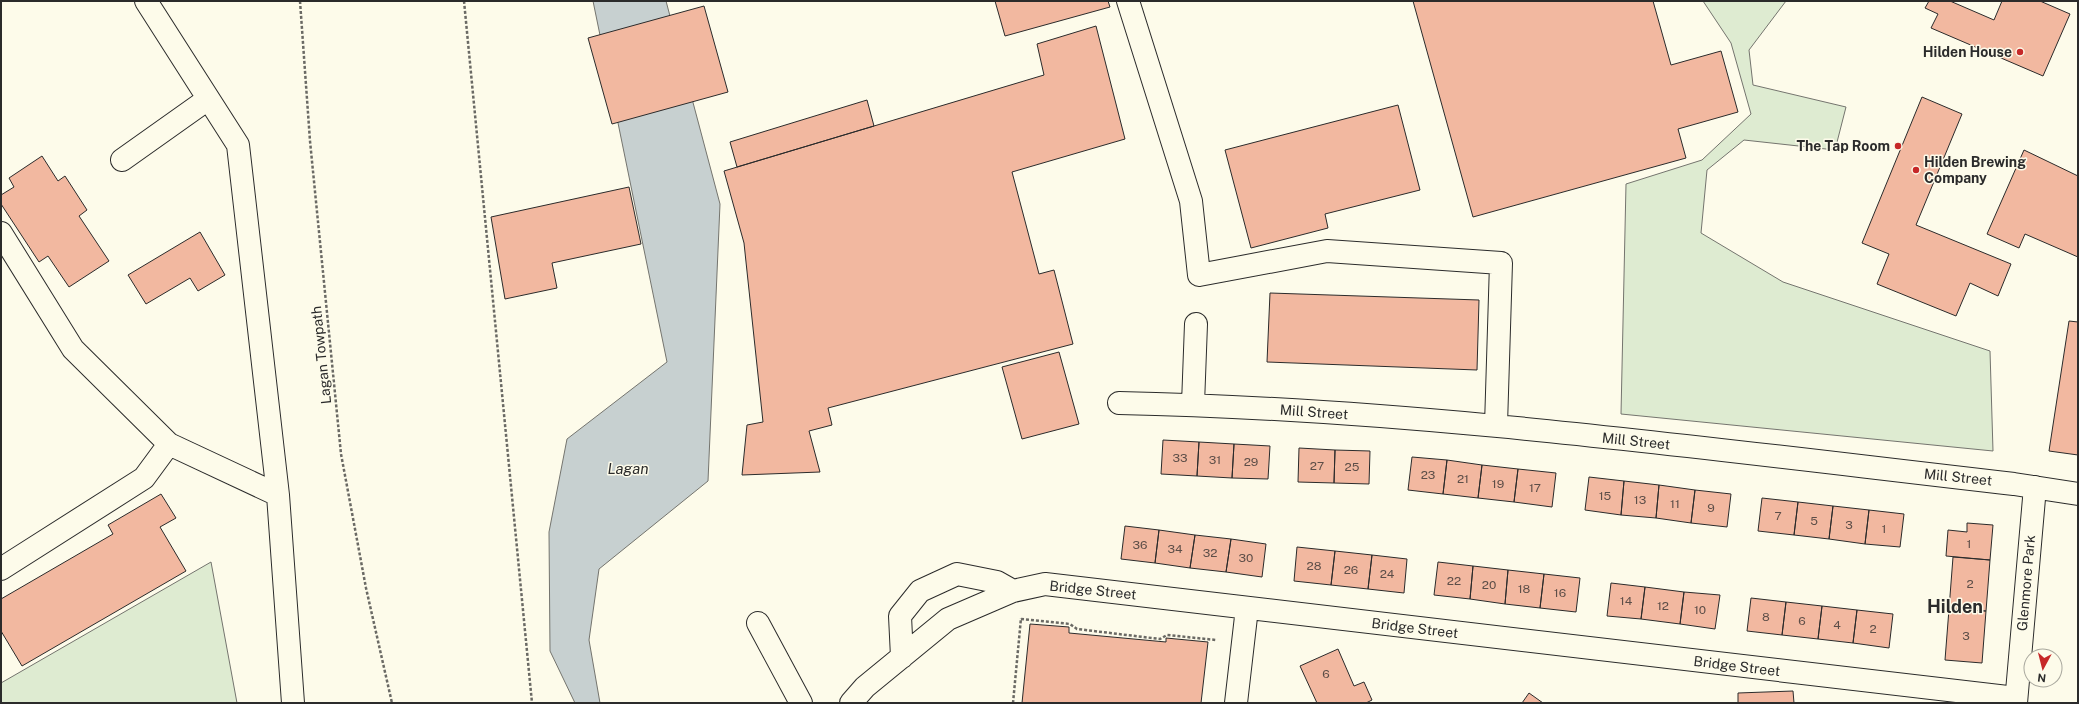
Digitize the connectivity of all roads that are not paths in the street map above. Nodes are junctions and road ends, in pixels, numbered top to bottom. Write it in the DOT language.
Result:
graph roads {
  1 [pos="146,1"];
  2 [pos="1128,1"];
  3 [pos="208,99"];
  4 [pos="122,160"];
  5 [pos="1,233"];
  6 [pos="1196,324"];
  7 [pos="1120,403"];
  8 [pos="1193,404"];
  9 [pos="1496,426"];
  10 [pos="169,444"];
  11 [pos="2035,487"];
  12 [pos="2078,494"];
  13 [pos="278,495"];
  14 [pos="1,569"];
  15 [pos="1013,591"];
  16 [pos="1246,608"];
  17 [pos="758,623"];
  18 [pos="902,657"];
  19 [pos="2016,701"];
  20 [pos="293,703"];
  21 [pos="801,703"];
  22 [pos="851,703"];
  23 [pos="1236,703"];
  1 -- 3 [label="street"];
  2 -- 9 [label="street"];
  3 -- 4 [label="street"];
  3 -- 13 [label="street"];
  5 -- 10 [label="street"];
  6 -- 8 [label="street"];
  7 -- 8 [label="street, Mill Street"];
  8 -- 9 [label="street, Mill Street"];
  9 -- 11 [label="street, Mill Street"];
  10 -- 13 [label="street"];
  10 -- 14 [label="street"];
  11 -- 12 [label="street, Mill Street"];
  11 -- 19 [label="street, Glenmore Park"];
  13 -- 20 [label="street"];
  15 -- 16 [label="street, Bridge Street"];
  15 -- 18 [label="street, Bridge Street"];
  15 -- 18 [label="street"];
  16 -- 19 [label="street, Bridge Street"];
  16 -- 23 [label="street"];
  17 -- 21 [label="street"];
  18 -- 22 [label="street, Bridge Street"];
}
